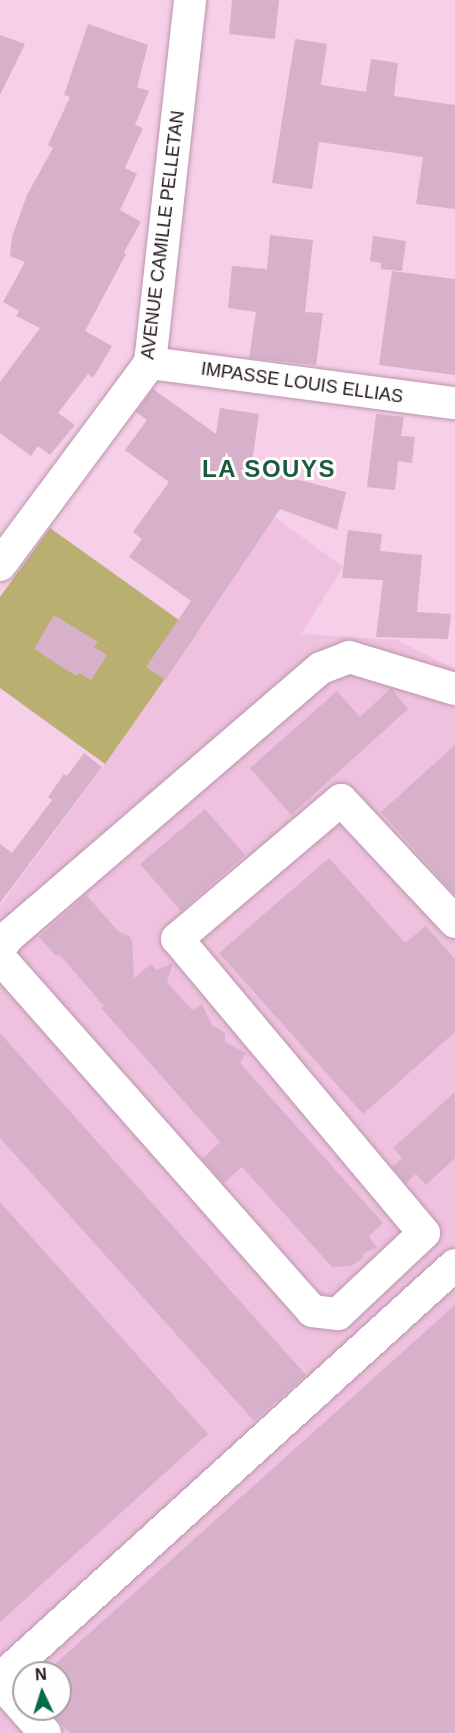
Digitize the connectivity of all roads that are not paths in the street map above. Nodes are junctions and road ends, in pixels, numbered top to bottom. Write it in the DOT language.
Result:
graph roads {
  1 [pos="190,0"];
  2 [pos="150,363"];
  3 [pos="455,403"];
  4 [pos="0,565"];
  5 [pos="455,689"];
  6 [pos="455,922"];
  7 [pos="0,948"];
  8 [pos="0,958"];
  9 [pos="455,1265"];
  10 [pos="0,1681"];
  11 [pos="45,1733"];
  1 -- 2 [label="street, AVENUE CAMILLE PELLETAN"];
  2 -- 3 [label="street, IMPASSE LOUIS ELLIAS"];
  2 -- 4 [label="street, AVENUE CAMILLE PELLETAN"];
  5 -- 7 [label="street"];
  6 -- 8 [label="street"];
  9 -- 10 [label="street"];
  10 -- 11 [label="street"];
}
